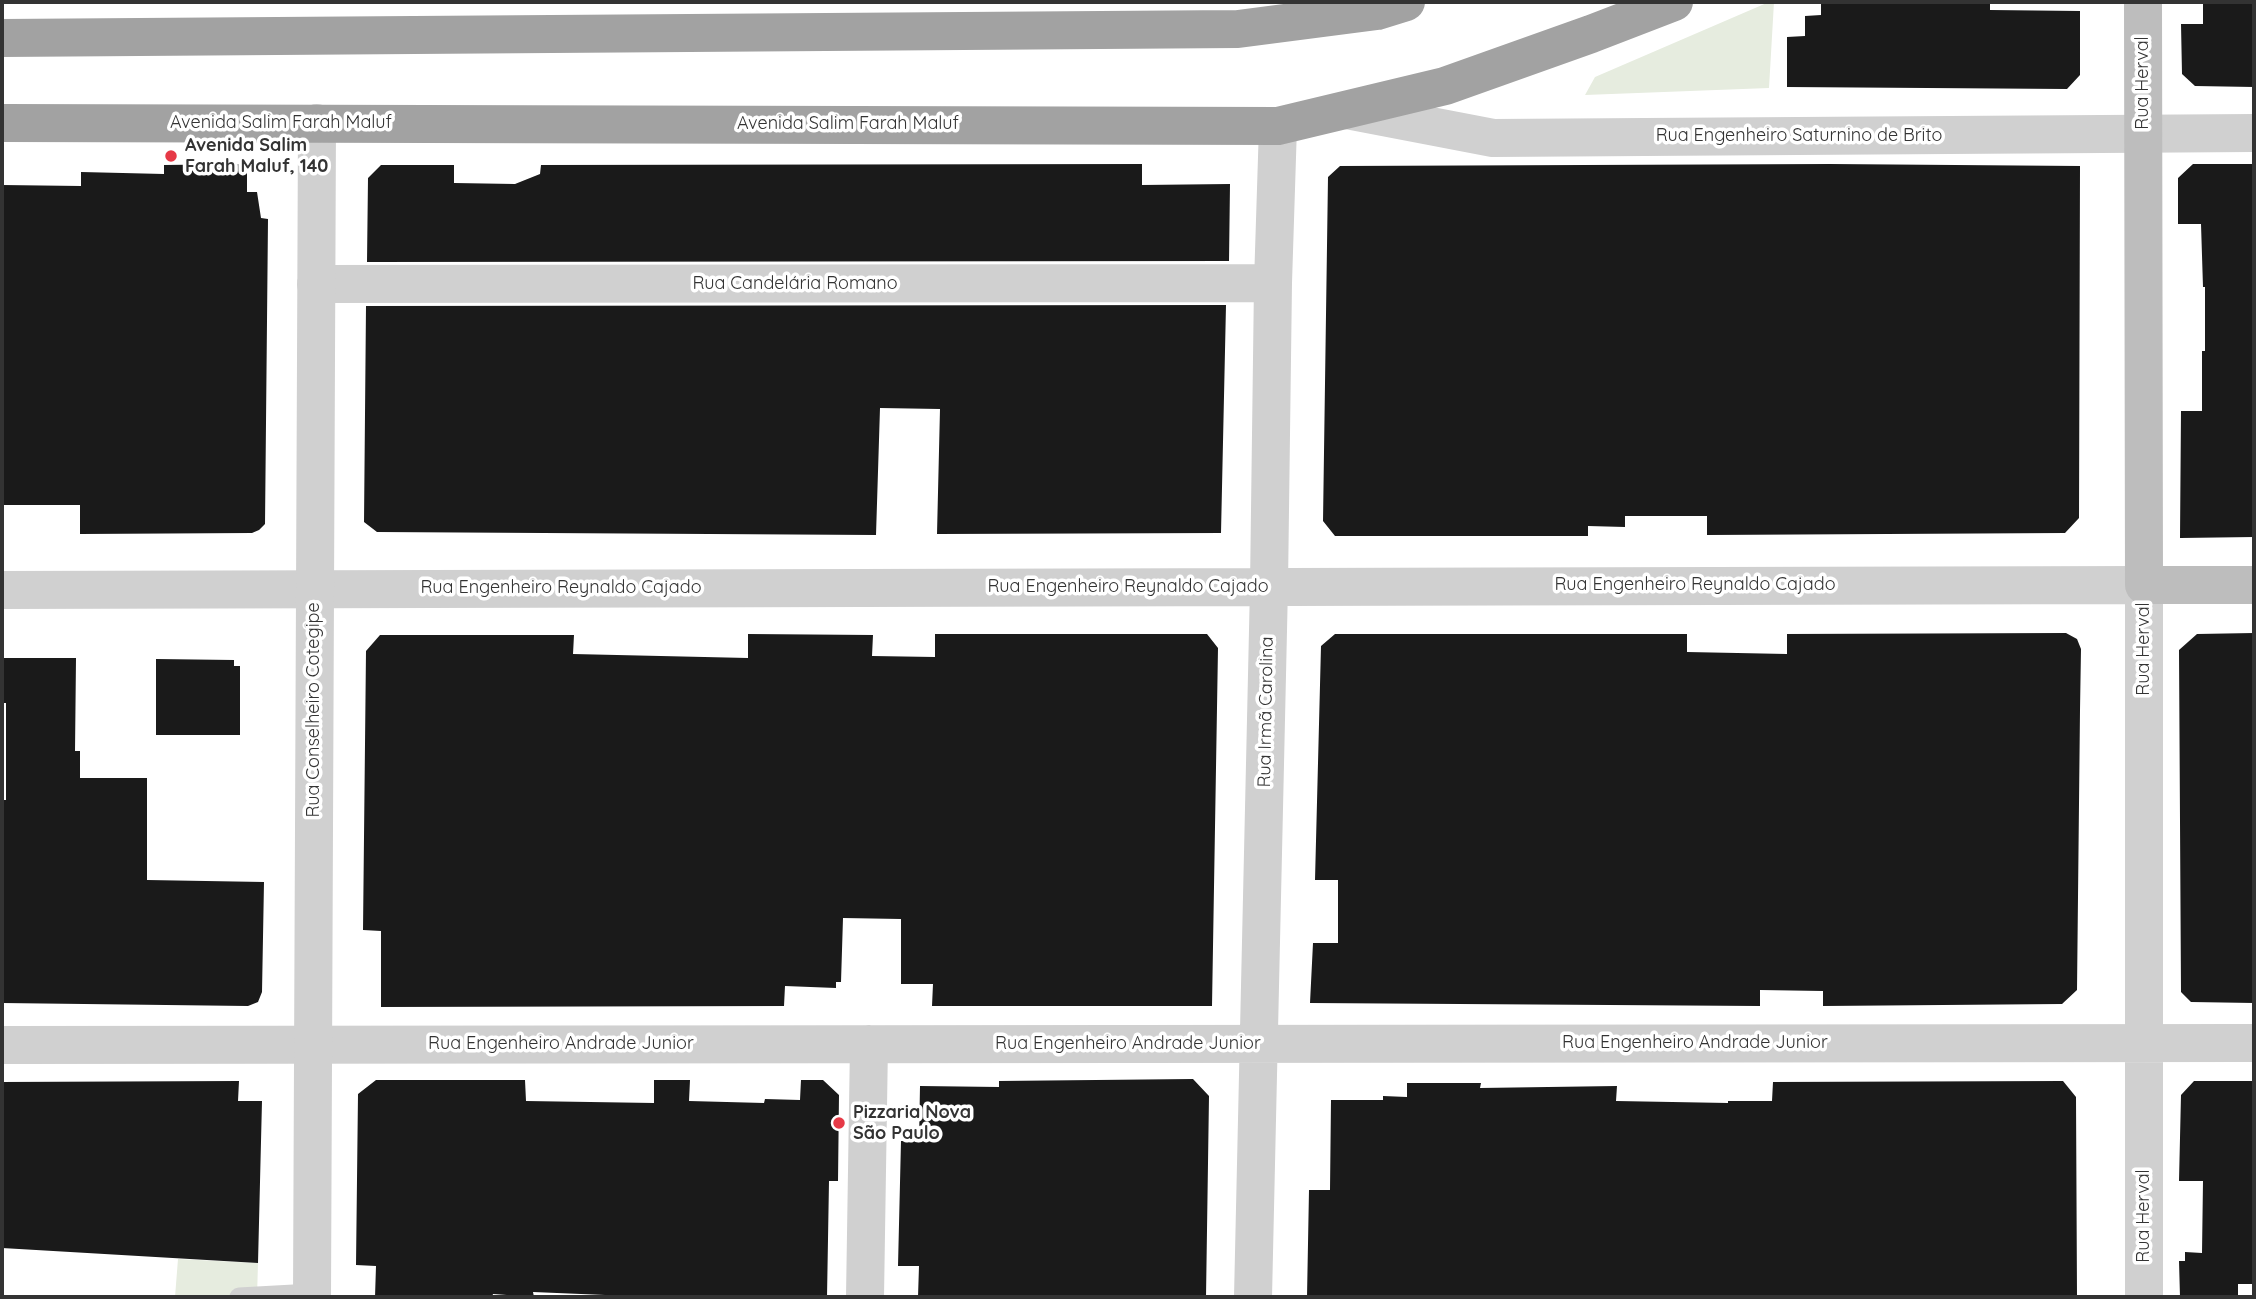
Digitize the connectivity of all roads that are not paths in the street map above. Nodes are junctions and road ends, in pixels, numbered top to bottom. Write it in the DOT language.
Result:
graph roads {
  1 [pos="1406,2"];
  2 [pos="1674,2"];
  3 [pos="2143,2"];
  4 [pos="2,38"];
  5 [pos="1346,110"];
  6 [pos="2,123"];
  7 [pos="317,123"];
  8 [pos="1278,126"];
  9 [pos="2254,133"];
  10 [pos="2143,134"];
  11 [pos="1273,283"];
  12 [pos="316,284"];
  13 [pos="2144,585"];
  14 [pos="2254,585"];
  15 [pos="1269,586"];
  16 [pos="315,589"];
  17 [pos="2,590"];
  18 [pos="2144,1043"];
  19 [pos="2254,1043"];
  20 [pos="313,1044"];
  21 [pos="869,1044"];
  22 [pos="1258,1044"];
  23 [pos="2,1045"];
  24 [pos="312,1295"];
  25 [pos="239,1297"];
  26 [pos="866,1297"];
  27 [pos="1253,1297"];
  28 [pos="2144,1297"];
  1 -- 4 [label="highway"];
  2 -- 5 [label="highway, Avenida Salim Farah Maluf"];
  3 -- 10 [label="main road, Rua Herval"];
  5 -- 8 [label="highway, Avenida Salim Farah Maluf"];
  5 -- 10 [label="street, Rua Engenheiro Saturnino de Brito"];
  6 -- 7 [label="highway, Avenida Salim Farah Maluf"];
  7 -- 8 [label="highway, Avenida Salim Farah Maluf"];
  7 -- 12 [label="street, Rua Conselheiro Cotegipe"];
  8 -- 11 [label="street, Rua Irmã Carolina"];
  9 -- 10 [label="street, Rua Engenheiro Saturnino de Brito"];
  10 -- 13 [label="main road, Rua Herval"];
  11 -- 12 [label="street, Rua Candelária Romano"];
  11 -- 15 [label="street, Rua Irmã Carolina"];
  12 -- 16 [label="street, Rua Conselheiro Cotegipe"];
  13 -- 14 [label="main road, Rua Engenheiro Reynaldo Cajado"];
  13 -- 15 [label="street, Rua Engenheiro Reynaldo Cajado"];
  13 -- 18 [label="street, Rua Herval"];
  15 -- 16 [label="street, Rua Engenheiro Reynaldo Cajado"];
  15 -- 22 [label="street, Rua Irmã Carolina"];
  16 -- 17 [label="street, Rua Engenheiro Reynaldo Cajado"];
  16 -- 20 [label="street, Rua Conselheiro Cotegipe"];
  18 -- 19 [label="street, Rua Engenheiro Andrade Junior"];
  18 -- 22 [label="street, Rua Engenheiro Andrade Junior"];
  18 -- 28 [label="street, Rua Herval"];
  20 -- 21 [label="street, Rua Engenheiro Andrade Junior"];
  20 -- 23 [label="street, Rua Engenheiro Andrade Junior"];
  20 -- 24 [label="street, Rua Conselheiro Cotegipe"];
  21 -- 22 [label="street, Rua Engenheiro Andrade Junior"];
  21 -- 26 [label="street"];
  22 -- 27 [label="street, Rua Irmã Carolina"];
  24 -- 25 [label="lane"];
}
